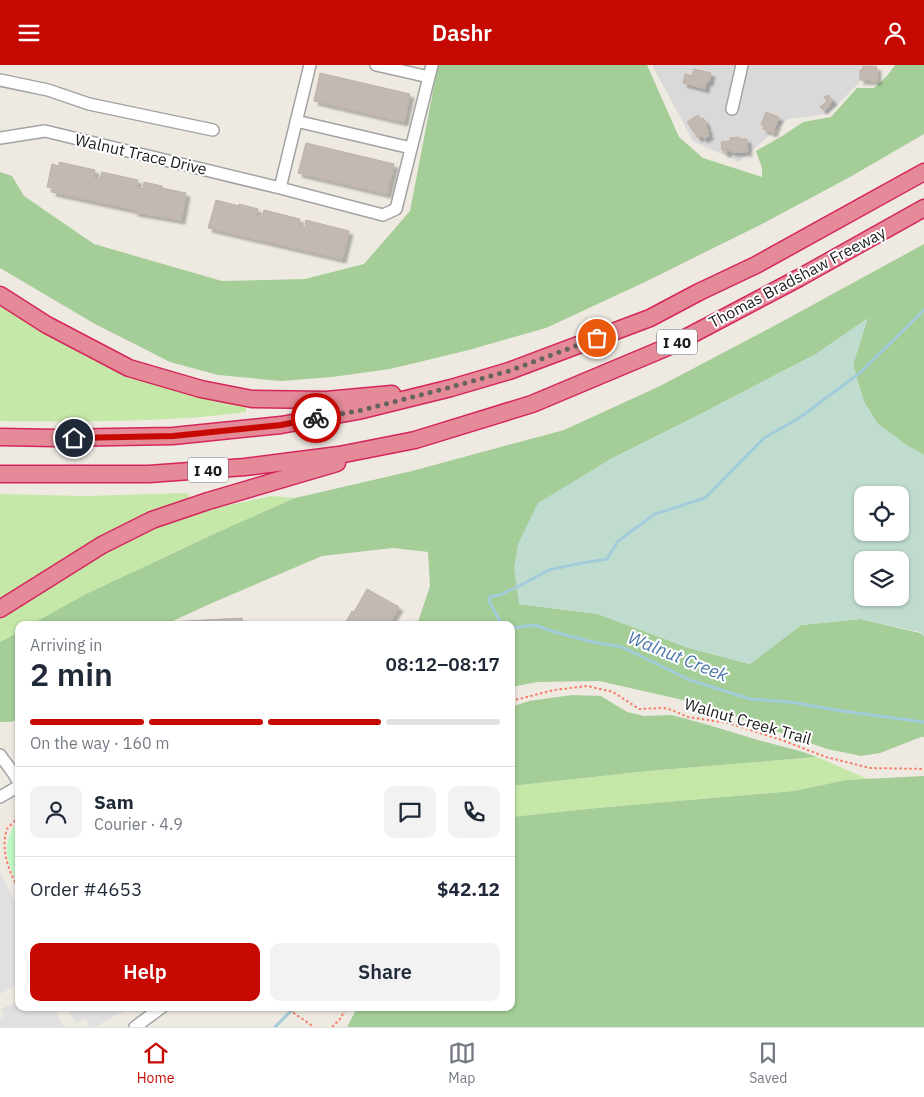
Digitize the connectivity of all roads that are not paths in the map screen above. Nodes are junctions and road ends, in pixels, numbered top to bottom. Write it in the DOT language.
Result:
graph roads {
  1 [pos="310,65"];
  2 [pos="376,65"];
  3 [pos="432,65"];
  4 [pos="742,65"];
  5 [pos="429,77"];
  6 [pos="0,80"];
  7 [pos="732,109"];
  8 [pos="296,121"];
  9 [pos="213,130"];
  10 [pos="0,138"];
  11 [pos="411,148"];
  12 [pos="924,172"];
  13 [pos="280,188"];
  14 [pos="924,208"];
  15 [pos="0,295"];
  16 [pos="451,387"];
  17 [pos="0,437"];
  18 [pos="414,440"];
  19 [pos="0,474"];
  20 [pos="0,609"];
  21 [pos="0,755"];
  22 [pos="15,776"];
  23 [pos="15,787"];
  24 [pos="0,797"];
  25 [pos="156,1011"];
  26 [pos="134,1027"];
  1 -- 8 [label="street"];
  2 -- 5 [label="street"];
  3 -- 5 [label="street"];
  4 -- 7 [label="street"];
  5 -- 11 [label="street"];
  6 -- 9 [label="street"];
  8 -- 11 [label="street"];
  8 -- 13 [label="street"];
  10 -- 13 [label="street, Walnut Trace Drive"];
  11 -- 13 [label="street, Walnut Trace Drive"];
  12 -- 16 [label="highway, Thomas Bradshaw Freeway / I 40"];
  14 -- 18 [label="highway, Thomas Bradshaw Freeway / I 40"];
  15 -- 16 [label="highway"];
  16 -- 17 [label="highway, Thomas Bradshaw Freeway / I 40"];
  18 -- 19 [label="highway, Thomas Bradshaw Freeway / I 40"];
  18 -- 20 [label="highway"];
  21 -- 22 [label="street"];
  23 -- 24 [label="street"];
  25 -- 26 [label="street"];
}
